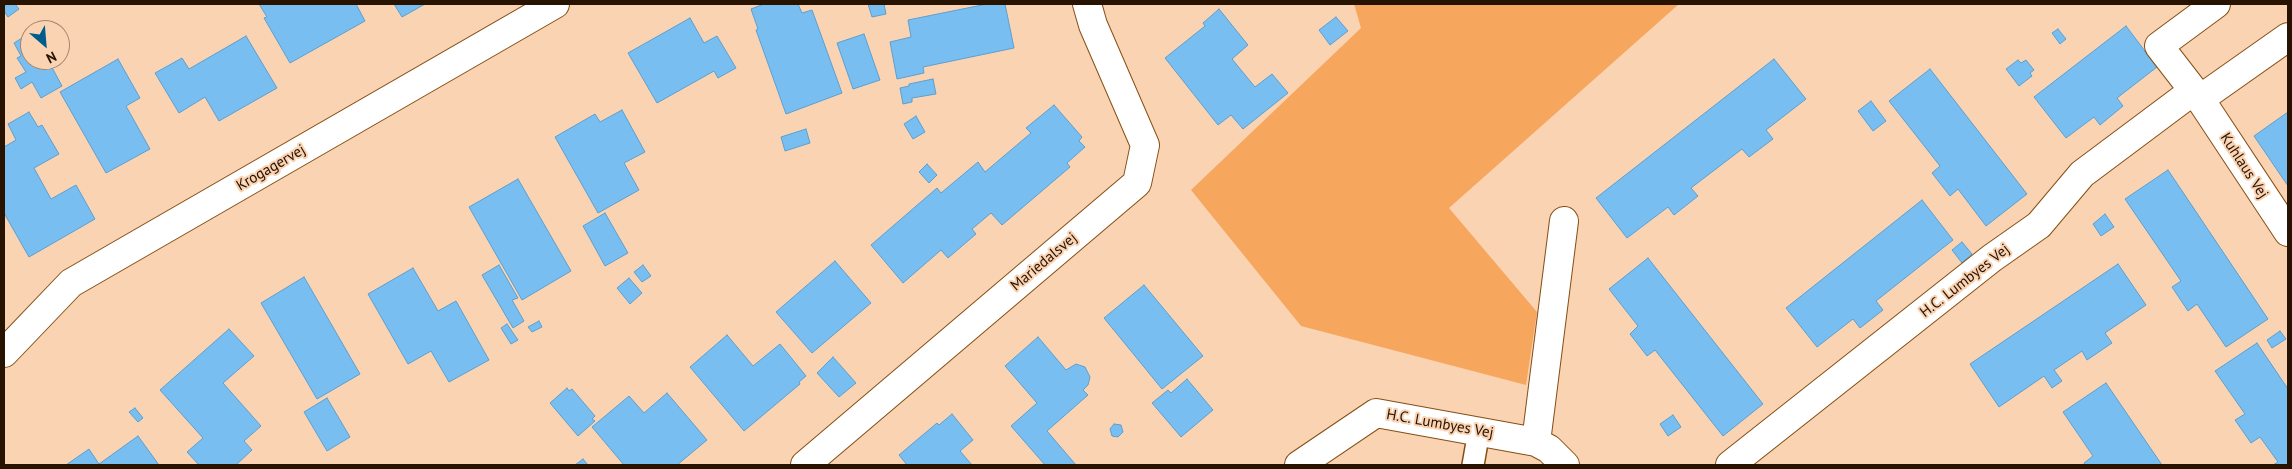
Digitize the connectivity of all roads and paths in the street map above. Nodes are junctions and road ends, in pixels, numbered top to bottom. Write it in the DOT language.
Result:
graph roads {
  1 [pos="555,4"];
  2 [pos="1087,4"];
  3 [pos="2216,4"];
  4 [pos="2288,37"];
  5 [pos="2197,95"];
  6 [pos="1564,221"];
  7 [pos="2288,232"];
  8 [pos="4,353"];
  9 [pos="1479,431"];
  10 [pos="1536,442"];
  11 [pos="805,465"];
  12 [pos="1299,465"];
  13 [pos="1473,465"];
  14 [pos="1565,465"];
  15 [pos="1730,465"];
  1 -- 8 [label="street, Krogagervej"];
  2 -- 11 [label="street, Mariedalsvej"];
  3 -- 5 [label="street, Kuhlaus Vej"];
  4 -- 5 [label="street"];
  5 -- 7 [label="street, Kuhlaus Vej"];
  5 -- 15 [label="street, H.C. Lumbyes Vej"];
  6 -- 10 [label="street"];
  9 -- 10 [label="street, H.C. Lumbyes Vej"];
  9 -- 12 [label="street, H.C. Lumbyes Vej"];
  9 -- 13 [label="lane"];
  10 -- 14 [label="street, H.C. Lumbyes Vej"];
}
